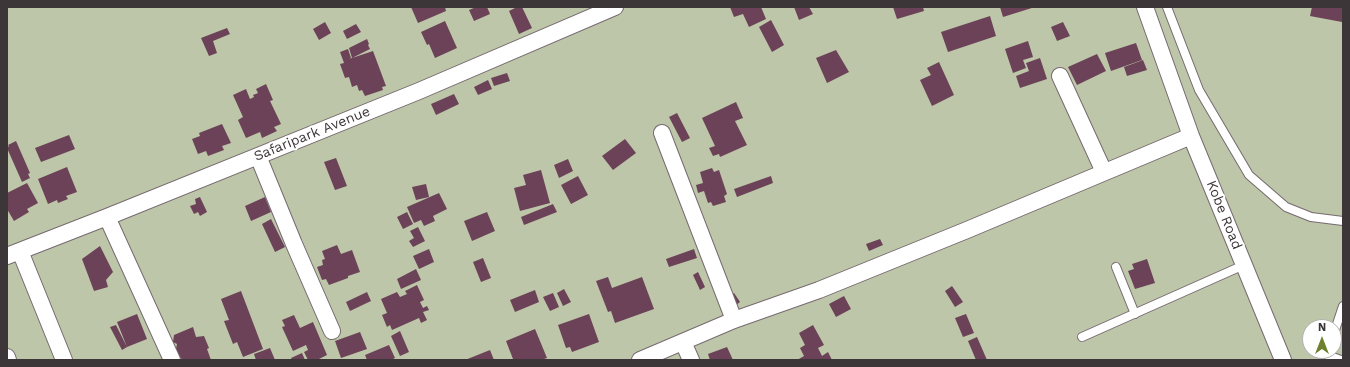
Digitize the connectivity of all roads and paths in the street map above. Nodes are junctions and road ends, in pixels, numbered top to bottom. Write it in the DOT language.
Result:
graph roads {
  1 [pos="616,7"];
  2 [pos="1145,7"];
  3 [pos="1167,7"];
  4 [pos="1060,76"];
  5 [pos="662,132"];
  6 [pos="1191,136"];
  7 [pos="258,156"];
  8 [pos="1104,172"];
  9 [pos="107,217"];
  10 [pos="1343,220"];
  11 [pos="14,254"];
  12 [pos="1244,265"];
  13 [pos="1116,268"];
  14 [pos="1343,306"];
  15 [pos="1135,314"];
  16 [pos="1341,317"];
  17 [pos="734,320"];
  18 [pos="332,331"];
  19 [pos="1082,337"];
  20 [pos="683,342"];
  21 [pos="64,360"];
  22 [pos="172,360"];
  23 [pos="640,360"];
  24 [pos="691,360"];
  25 [pos="1283,360"];
  1 -- 7 [label="street, Safaripark Avenue"];
  2 -- 6 [label="street, Kobe Road"];
  3 -- 10 [label="lane"];
  4 -- 8 [label="street"];
  5 -- 17 [label="street"];
  6 -- 8 [label="street"];
  6 -- 12 [label="street, Kobe Road"];
  7 -- 9 [label="street, Safaripark Avenue"];
  7 -- 18 [label="street"];
  8 -- 17 [label="street"];
  9 -- 11 [label="street, Safaripark Avenue"];
  9 -- 22 [label="street"];
  11 -- 21 [label="street"];
  12 -- 15 [label="lane"];
  12 -- 25 [label="street, Kobe Road"];
  13 -- 15 [label="lane"];
  14 -- 16 [label="lane"];
  15 -- 19 [label="lane"];
  17 -- 20 [label="street"];
  20 -- 23 [label="street"];
  20 -- 24 [label="street"];
}
